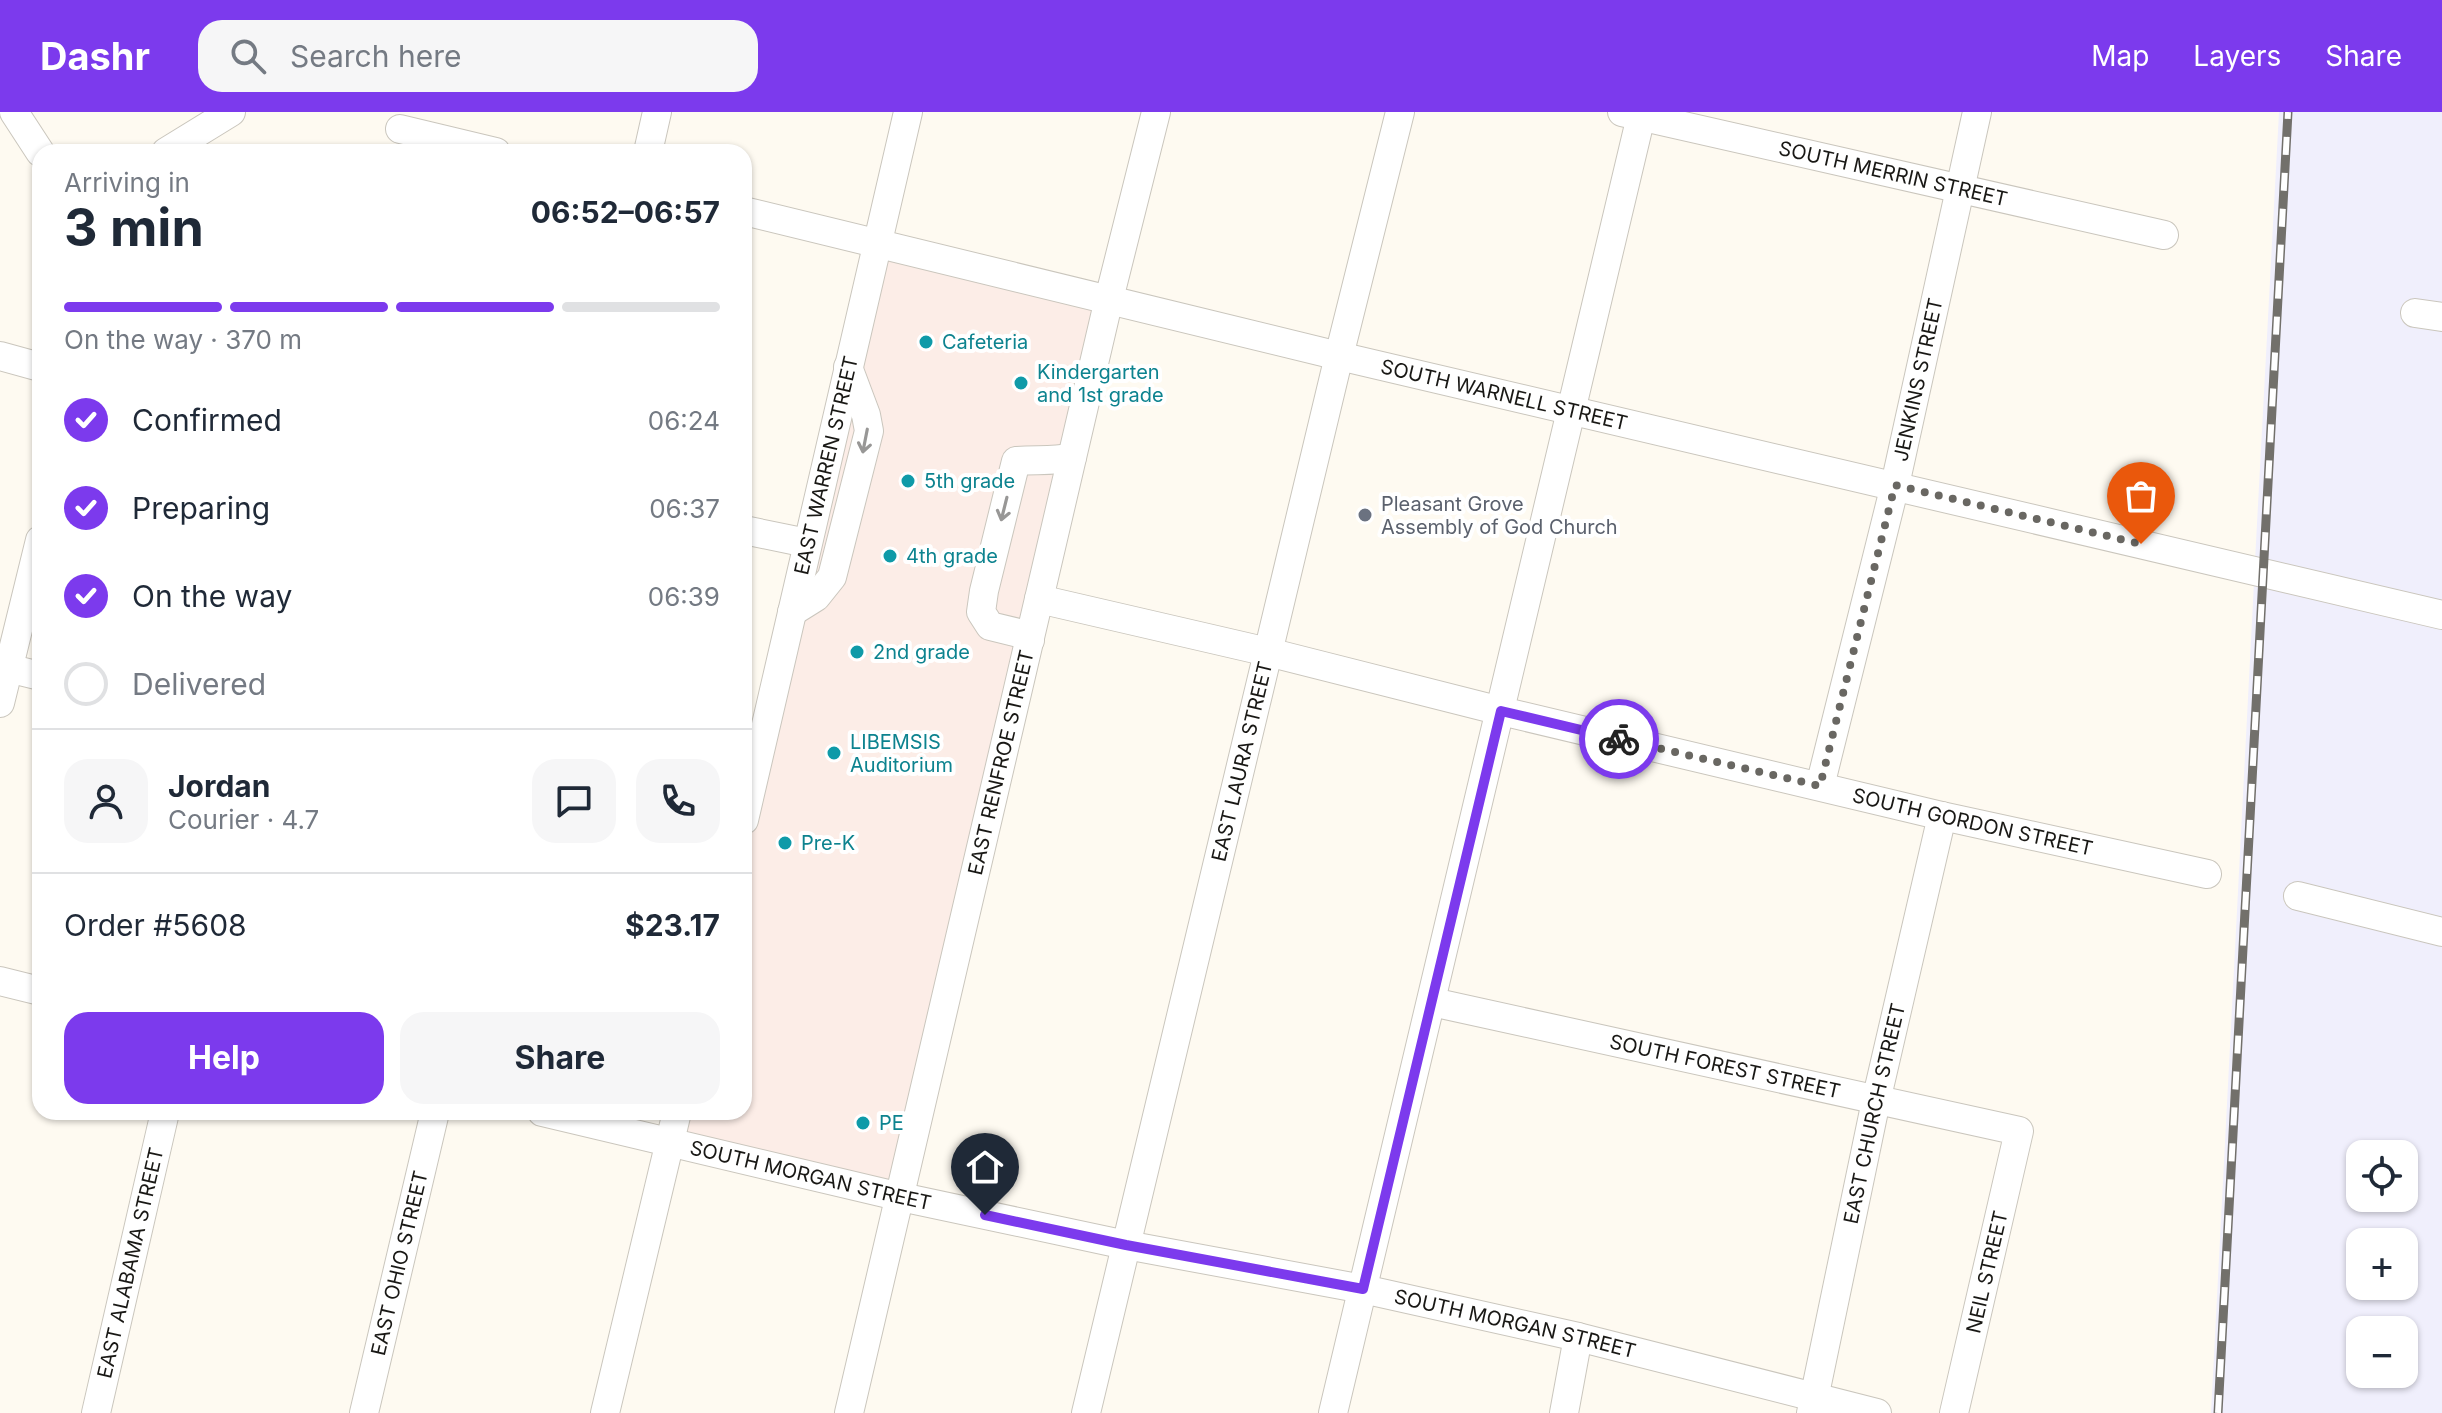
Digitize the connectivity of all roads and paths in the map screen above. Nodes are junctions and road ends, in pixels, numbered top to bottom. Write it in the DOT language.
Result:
graph roads {
  1 [pos="14,112"];
  2 [pos="231,112"];
  3 [pos="657,112"];
  4 [pos="908,112"];
  5 [pos="1156,112"];
  6 [pos="1400,112"];
  7 [pos="1977,112"];
  8 [pos="1635,114"];
  9 [pos="400,131"];
  10 [pos="35,144"];
  11 [pos="179,144"];
  12 [pos="459,144"];
  13 [pos="650,144"];
  14 [pos="1961,188"];
  15 [pos="752,213"];
  16 [pos="2164,235"];
  17 [pos="876,242"];
  18 [pos="1109,299"];
  19 [pos="0,356"];
  20 [pos="1339,356"];
  21 [pos="32,365"];
  22 [pos="848,367"];
  23 [pos="1571,410"];
  24 [pos="1072,457"];
  25 [pos="1895,485"];
  26 [pos="752,532"];
  27 [pos="807,543"];
  28 [pos="32,568"];
  29 [pos="1039,599"];
  30 [pos="792,612"];
  31 [pos="2442,615"];
  32 [pos="1030,640"];
  33 [pos="1268,652"];
  34 [pos="4,667"];
  35 [pos="32,674"];
  36 [pos="0,703"];
  37 [pos="1501,711"];
  38 [pos="752,785"];
  39 [pos="1820,786"];
  40 [pos="1942,816"];
  41 [pos="2207,874"];
  42 [pos="2298,896"];
  43 [pos="2442,932"];
  44 [pos="0,981"];
  45 [pos="32,989"];
  46 [pos="1432,1002"];
  47 [pos="1876,1101"];
  48 [pos="163,1120"];
  49 [pos="433,1120"];
  50 [pos="575,1120"];
  51 [pos="675,1120"];
  52 [pos="2019,1131"];
  53 [pos="670,1143"];
  54 [pos="901,1197"];
  55 [pos="1126,1245"];
  56 [pos="1363,1289"];
  57 [pos="1578,1337"];
  58 [pos="1813,1406"];
  59 [pos="96,1413"];
  60 [pos="364,1413"];
  61 [pos="605,1413"];
  62 [pos="849,1413"];
  63 [pos="1086,1413"];
  64 [pos="1333,1413"];
  65 [pos="1564,1413"];
  66 [pos="1877,1413"];
  67 [pos="1954,1413"];
  1 -- 10 [label="street"];
  2 -- 11 [label="street"];
  3 -- 13 [label="street"];
  4 -- 17 [label="street, EAST WARREN STREET"];
  5 -- 18 [label="street, EAST RENFROE STREET"];
  6 -- 20 [label="street, EAST LAURA STREET"];
  7 -- 14 [label="street, JENKINS STREET"];
  8 -- 14 [label="street, SOUTH MERRIN STREET"];
  8 -- 23 [label="street"];
  9 -- 12 [label="street"];
  14 -- 16 [label="street, SOUTH MERRIN STREET"];
  14 -- 25 [label="street, JENKINS STREET"];
  15 -- 17 [label="street, SOUTH WARNELL STREET"];
  17 -- 18 [label="street, SOUTH WARNELL STREET"];
  17 -- 22 [label="street, EAST WARREN STREET"];
  18 -- 20 [label="street, SOUTH WARNELL STREET"];
  18 -- 24 [label="street, EAST RENFROE STREET"];
  19 -- 21 [label="street"];
  20 -- 23 [label="street, SOUTH WARNELL STREET"];
  20 -- 33 [label="street, EAST LAURA STREET"];
  22 -- 27 [label="street, EAST WARREN STREET"];
  22 -- 30 [label="street, one-way"];
  23 -- 25 [label="street, SOUTH WARNELL STREET"];
  23 -- 37 [label="street"];
  24 -- 29 [label="street, EAST RENFROE STREET"];
  24 -- 32 [label="street, one-way"];
  25 -- 31 [label="street, SOUTH WARNELL STREET"];
  25 -- 39 [label="street, JENKINS STREET"];
  26 -- 27 [label="street"];
  27 -- 30 [label="street, EAST WARREN STREET"];
  28 -- 34 [label="street"];
  29 -- 32 [label="street, EAST RENFROE STREET"];
  29 -- 33 [label="street, SOUTH GORDON STREET"];
  30 -- 38 [label="street, EAST WARREN STREET"];
  32 -- 54 [label="street, EAST RENFROE STREET"];
  33 -- 37 [label="street, SOUTH GORDON STREET"];
  33 -- 55 [label="street, EAST LAURA STREET"];
  34 -- 35 [label="street"];
  34 -- 36 [label="street"];
  37 -- 39 [label="street, SOUTH GORDON STREET"];
  37 -- 46 [label="street"];
  39 -- 40 [label="street, SOUTH GORDON STREET"];
  40 -- 41 [label="street, SOUTH GORDON STREET"];
  40 -- 47 [label="street, EAST CHURCH STREET"];
  42 -- 43 [label="street"];
  44 -- 45 [label="street"];
  46 -- 47 [label="street, SOUTH FOREST STREET"];
  46 -- 56 [label="street"];
  47 -- 52 [label="street, SOUTH FOREST STREET"];
  47 -- 58 [label="street, EAST CHURCH STREET"];
  48 -- 59 [label="street, EAST ALABAMA STREET"];
  49 -- 60 [label="street, EAST OHIO STREET"];
  50 -- 53 [label="street, SOUTH MORGAN STREET"];
  51 -- 53 [label="street"];
  52 -- 67 [label="street, NEIL STREET"];
  53 -- 54 [label="street, SOUTH MORGAN STREET"];
  53 -- 61 [label="street"];
  54 -- 55 [label="street, SOUTH MORGAN STREET"];
  54 -- 62 [label="street, EAST RENFROE STREET"];
  55 -- 56 [label="street, SOUTH MORGAN STREET"];
  55 -- 63 [label="street, EAST LAURA STREET"];
  56 -- 57 [label="street, SOUTH MORGAN STREET"];
  56 -- 64 [label="street"];
  57 -- 58 [label="street, SOUTH MORGAN STREET"];
  57 -- 65 [label="street"];
  58 -- 66 [label="street, SOUTH MORGAN STREET"];
}
